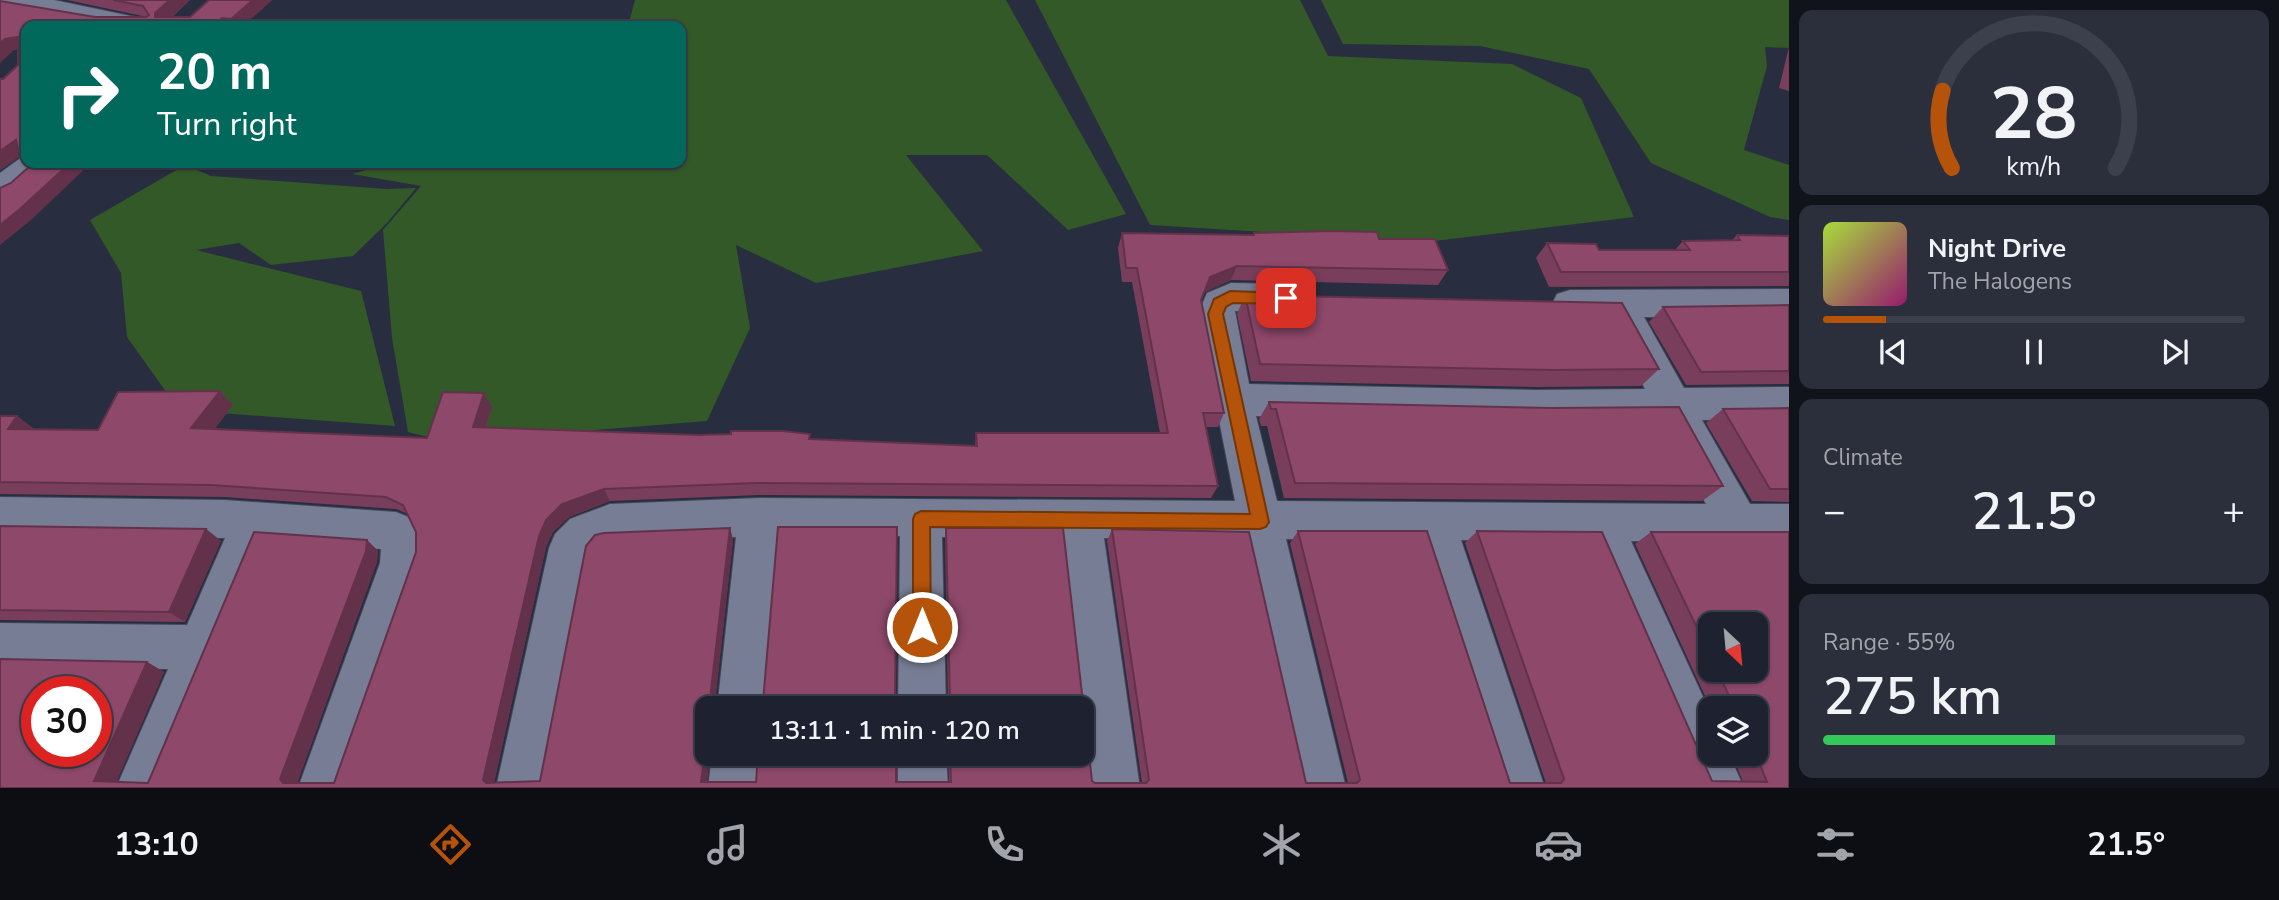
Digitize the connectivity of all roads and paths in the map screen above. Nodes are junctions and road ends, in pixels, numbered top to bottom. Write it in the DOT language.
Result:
graph roads {
  1 [pos="3,0"];
  2 [pos="74,19"];
  3 [pos="93,21"];
  4 [pos="26,168"];
  5 [pos="0,191"];
  6 [pos="1328,299"];
  7 [pos="1535,303"];
  8 [pos="1789,303"];
  9 [pos="1619,305"];
  10 [pos="1233,400"];
  11 [pos="1789,403"];
  12 [pos="1674,404"];
  13 [pos="0,516"];
  14 [pos="759,517"];
  15 [pos="921,519"];
  16 [pos="1081,520"];
  17 [pos="1260,522"];
  18 [pos="252,523"];
  19 [pos="1434,523"];
  20 [pos="1602,523"];
  21 [pos="1738,523"];
  22 [pos="1789,523"];
  23 [pos="0,645"];
  24 [pos="201,647"];
  25 [pos="741,696"];
  26 [pos="922,696"];
  27 [pos="735,766"];
  28 [pos="922,766"];
  29 [pos="141,788"];
  30 [pos="323,788"];
  31 [pos="520,788"];
  32 [pos="733,788"];
  33 [pos="923,788"];
  34 [pos="1115,788"];
  35 [pos="1321,788"];
  36 [pos="1520,788"];
  37 [pos="1719,788"];
  1 -- 2 [label="street"];
  2 -- 3 [label="street"];
  4 -- 5 [label="street"];
  6 -- 10 [label="street"];
  7 -- 9 [label="street"];
  8 -- 9 [label="street"];
  9 -- 12 [label="street"];
  10 -- 12 [label="street"];
  10 -- 17 [label="street"];
  11 -- 12 [label="street"];
  12 -- 21 [label="street"];
  13 -- 18 [label="street"];
  14 -- 15 [label="street"];
  14 -- 25 [label="street"];
  14 -- 31 [label="street"];
  15 -- 16 [label="street"];
  15 -- 26 [label="street"];
  16 -- 17 [label="street"];
  16 -- 34 [label="street"];
  17 -- 19 [label="street"];
  17 -- 35 [label="street"];
  18 -- 24 [label="street"];
  18 -- 30 [label="street"];
  19 -- 20 [label="street"];
  19 -- 36 [label="street"];
  20 -- 21 [label="street"];
  20 -- 37 [label="street"];
  21 -- 22 [label="street"];
  23 -- 24 [label="street"];
  24 -- 29 [label="street"];
  27 -- 32 [label="street"];
  28 -- 33 [label="street"];
}
